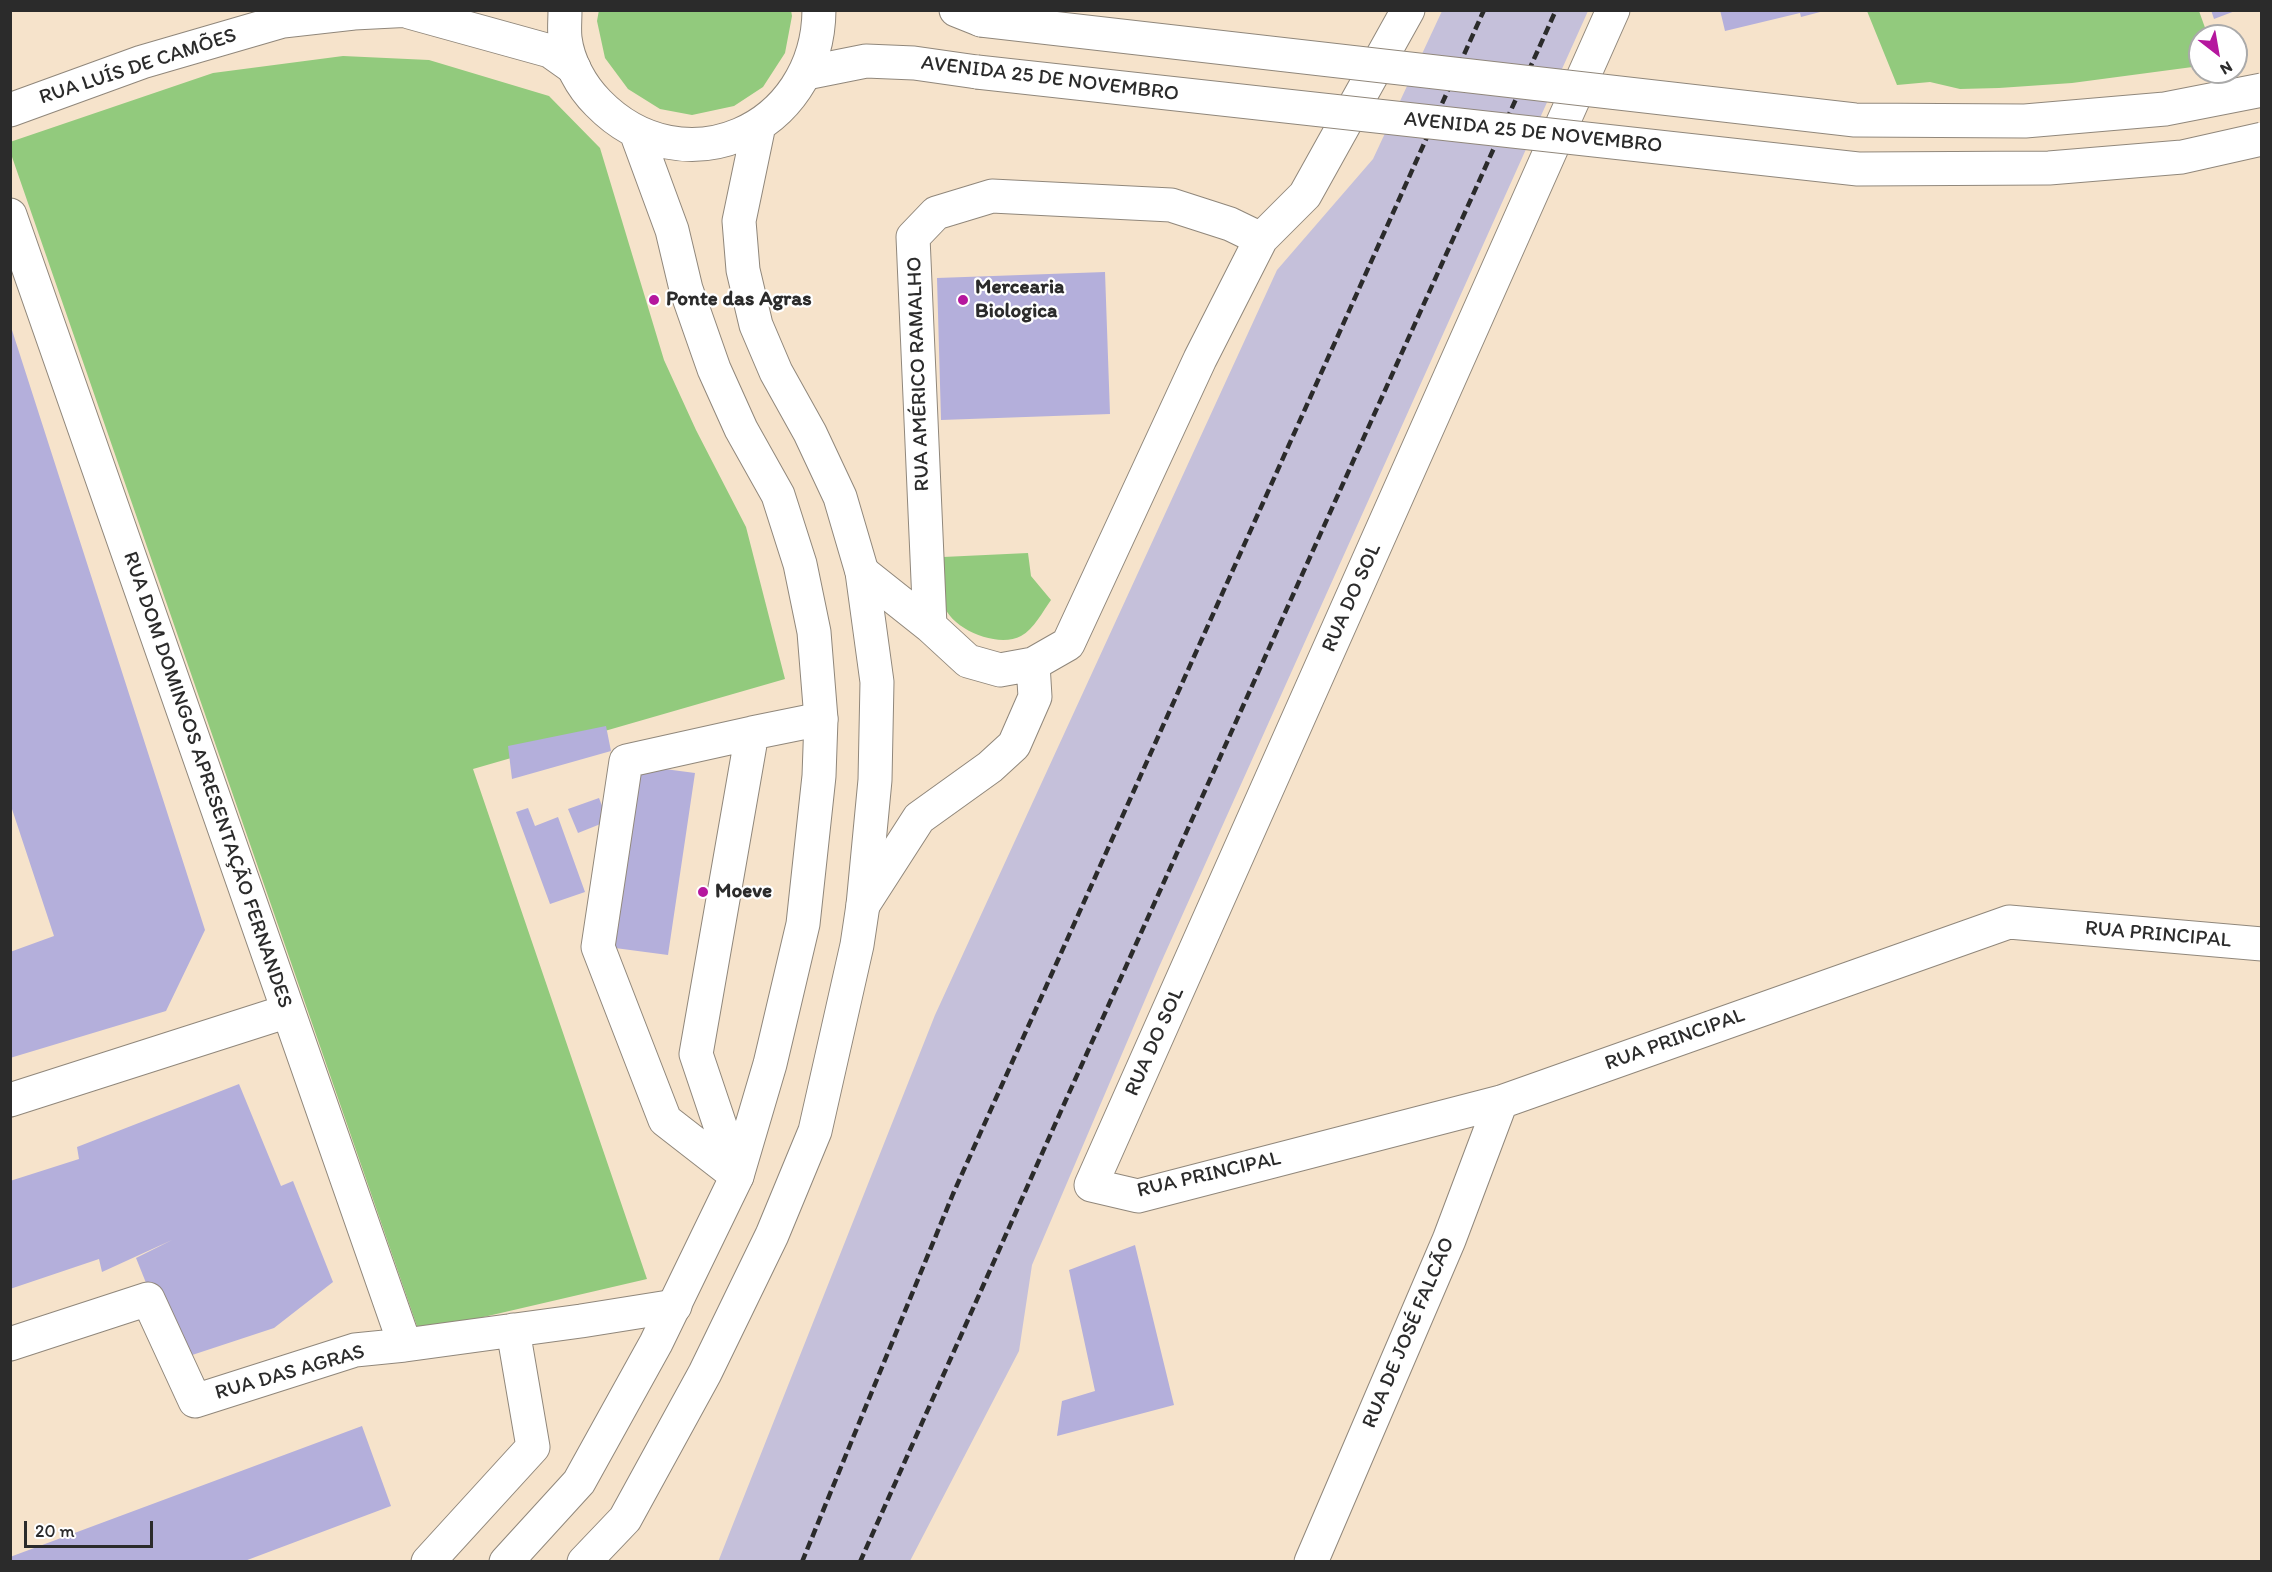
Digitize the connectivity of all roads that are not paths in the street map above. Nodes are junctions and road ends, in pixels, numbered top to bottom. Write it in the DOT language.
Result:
graph roads {
  1 [pos="565,10"];
  2 [pos="819,10"];
  3 [pos="1407,10"];
  4 [pos="1612,10"];
  5 [pos="411,11"];
  6 [pos="969,15"];
  7 [pos="574,68"];
  8 [pos="806,73"];
  9 [pos="2262,90"];
  10 [pos="10,110"];
  11 [pos="759,125"];
  12 [pos="636,132"];
  13 [pos="2262,139"];
  14 [pos="10,215"];
  15 [pos="1261,239"];
  16 [pos="862,572"];
  17 [pos="930,626"];
  18 [pos="1033,664"];
  19 [pos="821,719"];
  20 [pos="752,733"];
  21 [pos="862,905"];
  22 [pos="2262,944"];
  23 [pos="288,1011"];
  24 [pos="10,1100"];
  25 [pos="1501,1102"];
  26 [pos="737,1176"];
  27 [pos="1091,1185"];
  28 [pos="675,1306"];
  29 [pos="513,1330"];
  30 [pos="10,1344"];
  31 [pos="405,1345"];
  32 [pos="428,1562"];
  33 [pos="506,1562"];
  34 [pos="584,1562"];
  35 [pos="1311,1562"];
  1 -- 7 [label="street"];
  2 -- 8 [label="street"];
  3 -- 15 [label="street"];
  4 -- 27 [label="street, RUA DO SOL"];
  5 -- 7 [label="street, RUA LUÍS DE CAMÕES"];
  5 -- 10 [label="street, RUA LUÍS DE CAMÕES"];
  6 -- 9 [label="street, bridge"];
  7 -- 12 [label="street"];
  8 -- 11 [label="street"];
  8 -- 13 [label="street, AVENIDA 25 DE NOVEMBRO, bridge"];
  11 -- 12 [label="street"];
  11 -- 16 [label="street"];
  12 -- 19 [label="street"];
  14 -- 23 [label="street, RUA DOM DOMINGOS APRESENTAÇÃO FERNANDES"];
  15 -- 17 [label="street, RUA AMÉRICO RAMALHO"];
  15 -- 18 [label="street"];
  16 -- 17 [label="street"];
  16 -- 21 [label="street"];
  17 -- 18 [label="street"];
  18 -- 21 [label="street"];
  19 -- 20 [label="street"];
  19 -- 26 [label="street"];
  20 -- 26 [label="street"];
  20 -- 26 [label="street"];
  21 -- 34 [label="street"];
  22 -- 25 [label="street, RUA PRINCIPAL"];
  23 -- 24 [label="street"];
  23 -- 31 [label="street, RUA DOM DOMINGOS APRESENTAÇÃO FERNANDES"];
  25 -- 27 [label="street, RUA PRINCIPAL"];
  25 -- 35 [label="street, RUA DE JOSÉ FALCÃO"];
  26 -- 28 [label="street"];
  28 -- 29 [label="street, RUA DAS AGRAS"];
  28 -- 33 [label="street"];
  29 -- 31 [label="street, RUA DAS AGRAS"];
  29 -- 32 [label="street"];
  30 -- 31 [label="street, RUA DAS AGRAS"];
}
